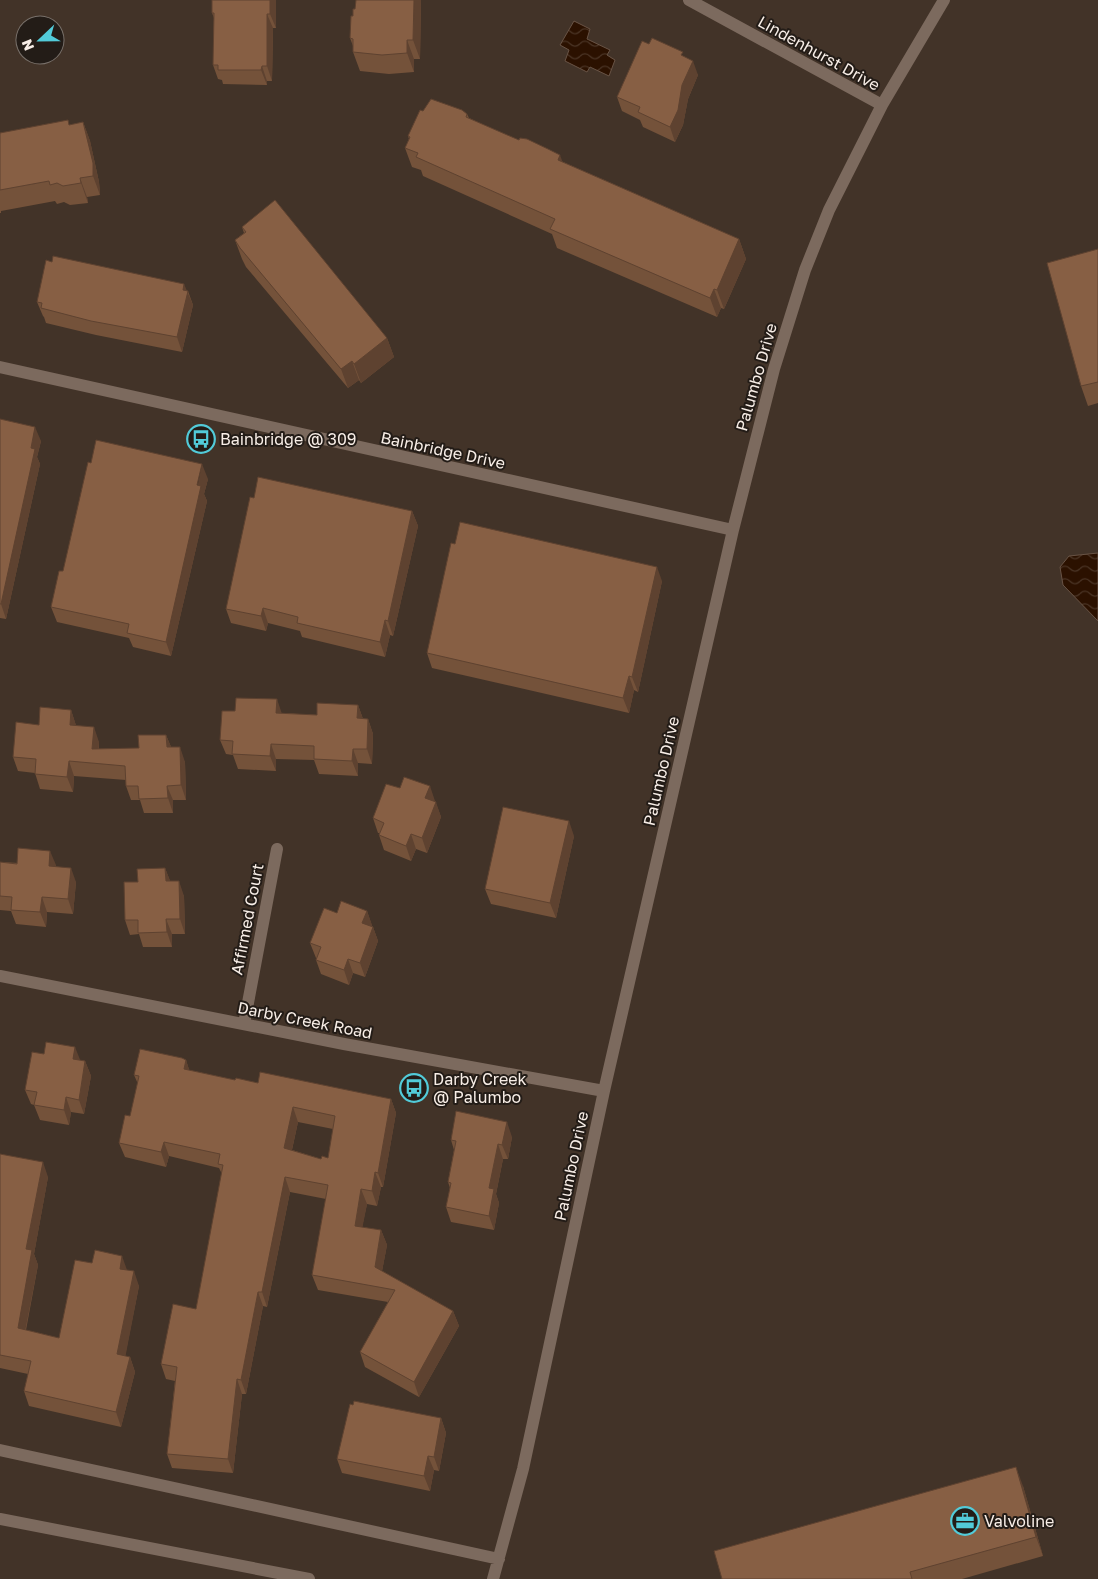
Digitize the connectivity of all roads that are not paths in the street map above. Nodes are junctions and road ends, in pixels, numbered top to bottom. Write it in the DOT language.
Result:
graph roads {
  1 [pos="689,0"];
  2 [pos="944,0"];
  3 [pos="882,105"];
  4 [pos="0,367"];
  5 [pos="732,530"];
  6 [pos="277,849"];
  7 [pos="0,976"];
  8 [pos="244,1024"];
  9 [pos="604,1091"];
  10 [pos="0,1450"];
  11 [pos="0,1519"];
  12 [pos="498,1559"];
  13 [pos="309,1579"];
  14 [pos="493,1579"];
  1 -- 3 [label="street, Lindenhurst Drive"];
  2 -- 3 [label="street, Palumbo Drive"];
  3 -- 5 [label="street, Palumbo Drive"];
  4 -- 5 [label="street, Bainbridge Drive"];
  5 -- 9 [label="street, Palumbo Drive"];
  6 -- 8 [label="street, Affirmed Court"];
  7 -- 8 [label="street, Darby Creek Road"];
  8 -- 9 [label="street, Darby Creek Road"];
  9 -- 12 [label="street, Palumbo Drive"];
  10 -- 12 [label="street"];
  11 -- 13 [label="street"];
  12 -- 14 [label="street, Palumbo Drive"];
}
